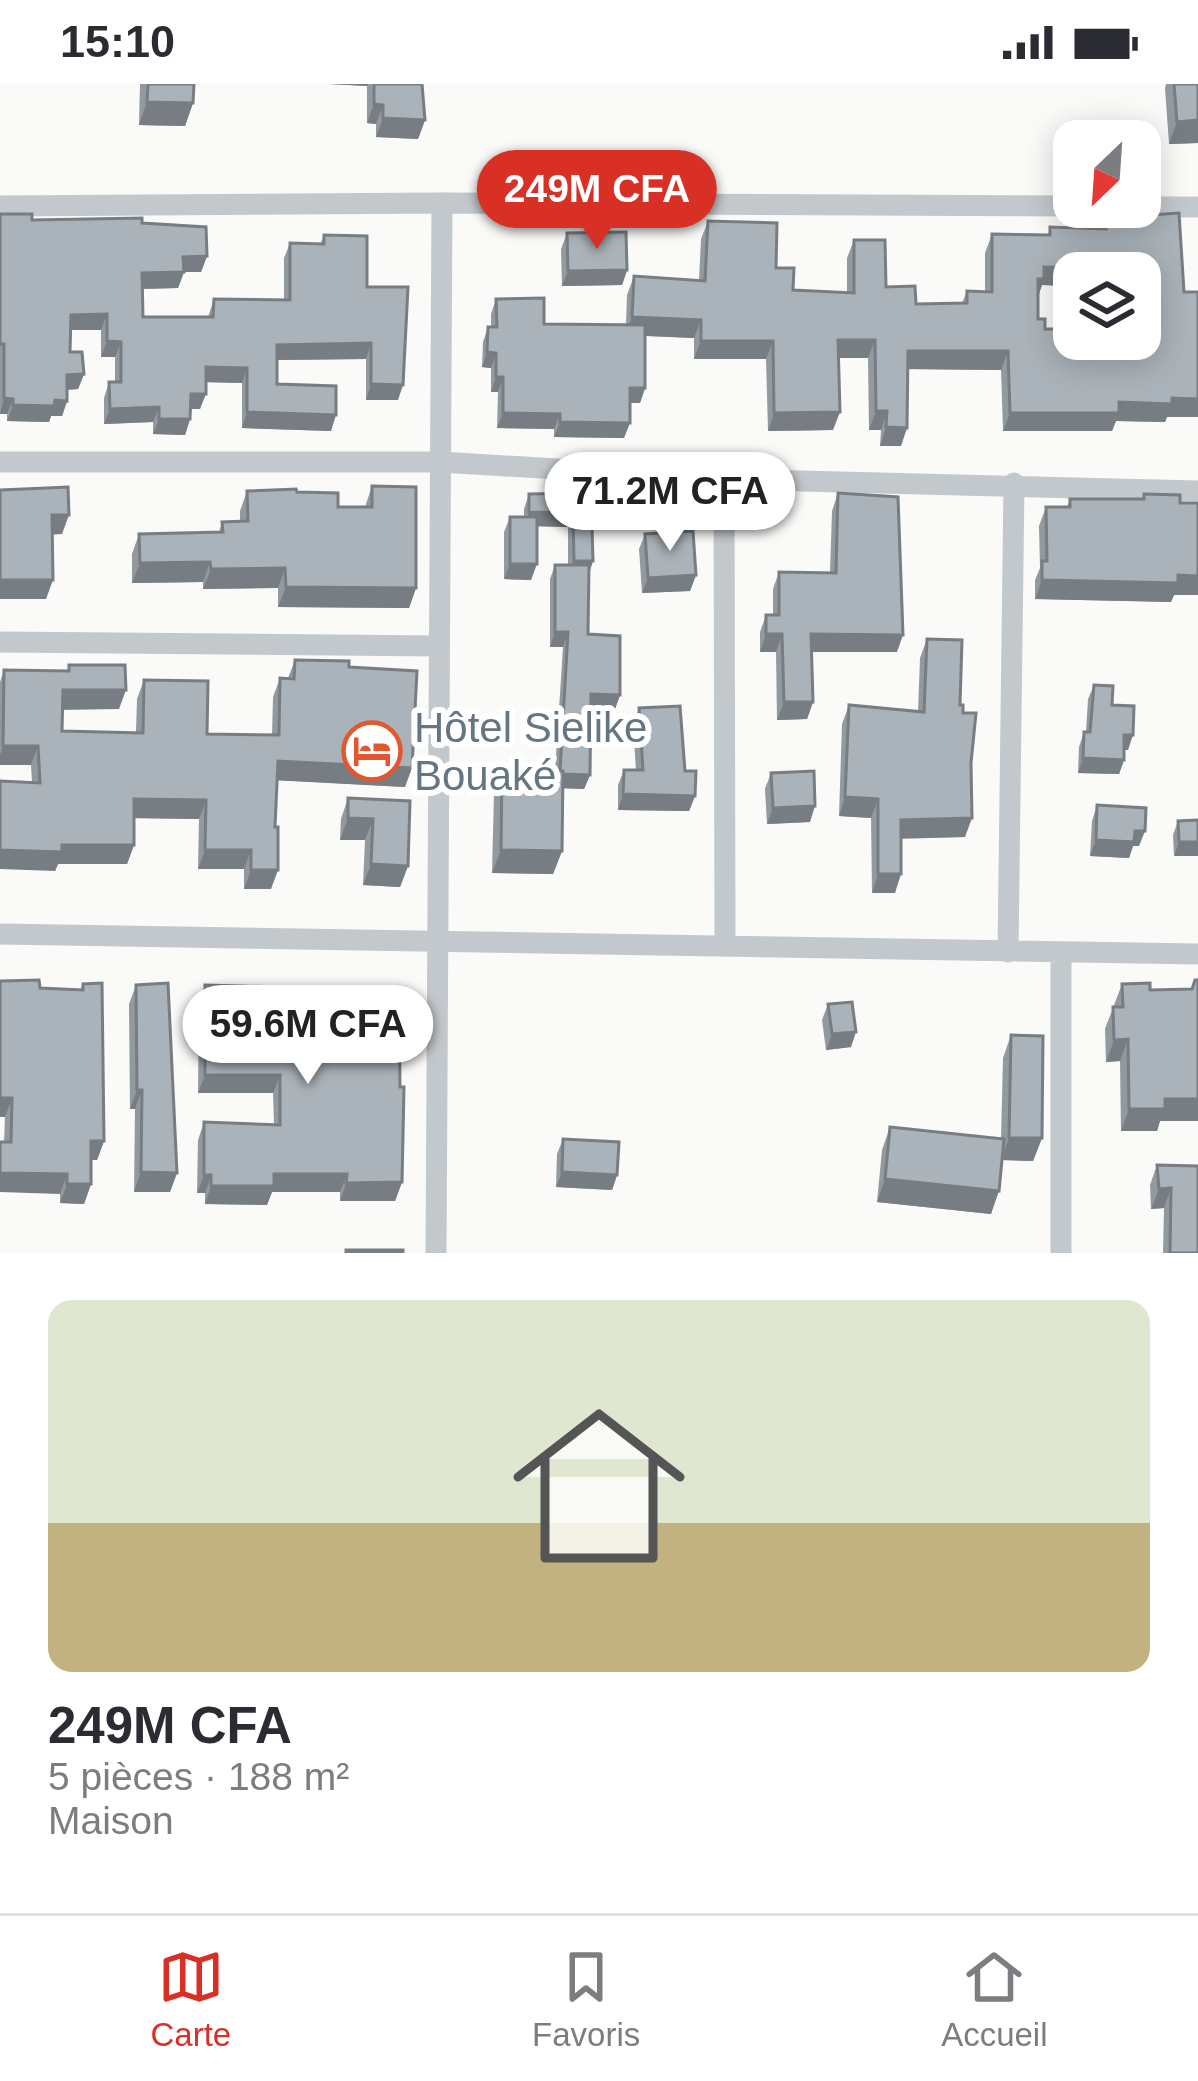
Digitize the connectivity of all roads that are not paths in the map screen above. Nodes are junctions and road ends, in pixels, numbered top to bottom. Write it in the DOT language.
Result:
graph roads {
  1 [pos="442,203"];
  2 [pos="0,206"];
  3 [pos="1053,206"];
  4 [pos="1161,206"];
  5 [pos="1198,207"];
  6 [pos="0,462"];
  7 [pos="440,462"];
  8 [pos="724,479"];
  9 [pos="1014,483"];
  10 [pos="1198,491"];
  11 [pos="0,642"];
  12 [pos="440,646"];
  13 [pos="0,934"];
  14 [pos="436,940"];
  15 [pos="725,944"];
  16 [pos="1008,952"];
  17 [pos="1060,952"];
  18 [pos="1198,955"];
  19 [pos="436,1253"];
  20 [pos="1061,1253"];
  1 -- 2 [label="street"];
  1 -- 3 [label="street"];
  1 -- 7 [label="street"];
  4 -- 5 [label="street"];
  6 -- 7 [label="street"];
  7 -- 8 [label="street"];
  7 -- 12 [label="street"];
  8 -- 9 [label="street"];
  8 -- 15 [label="street"];
  9 -- 10 [label="street"];
  9 -- 16 [label="street"];
  11 -- 12 [label="street"];
  12 -- 14 [label="street"];
  13 -- 14 [label="street"];
  14 -- 15 [label="street"];
  14 -- 19 [label="street"];
  15 -- 16 [label="street"];
  16 -- 17 [label="street"];
  17 -- 18 [label="street"];
  17 -- 20 [label="street"];
}
